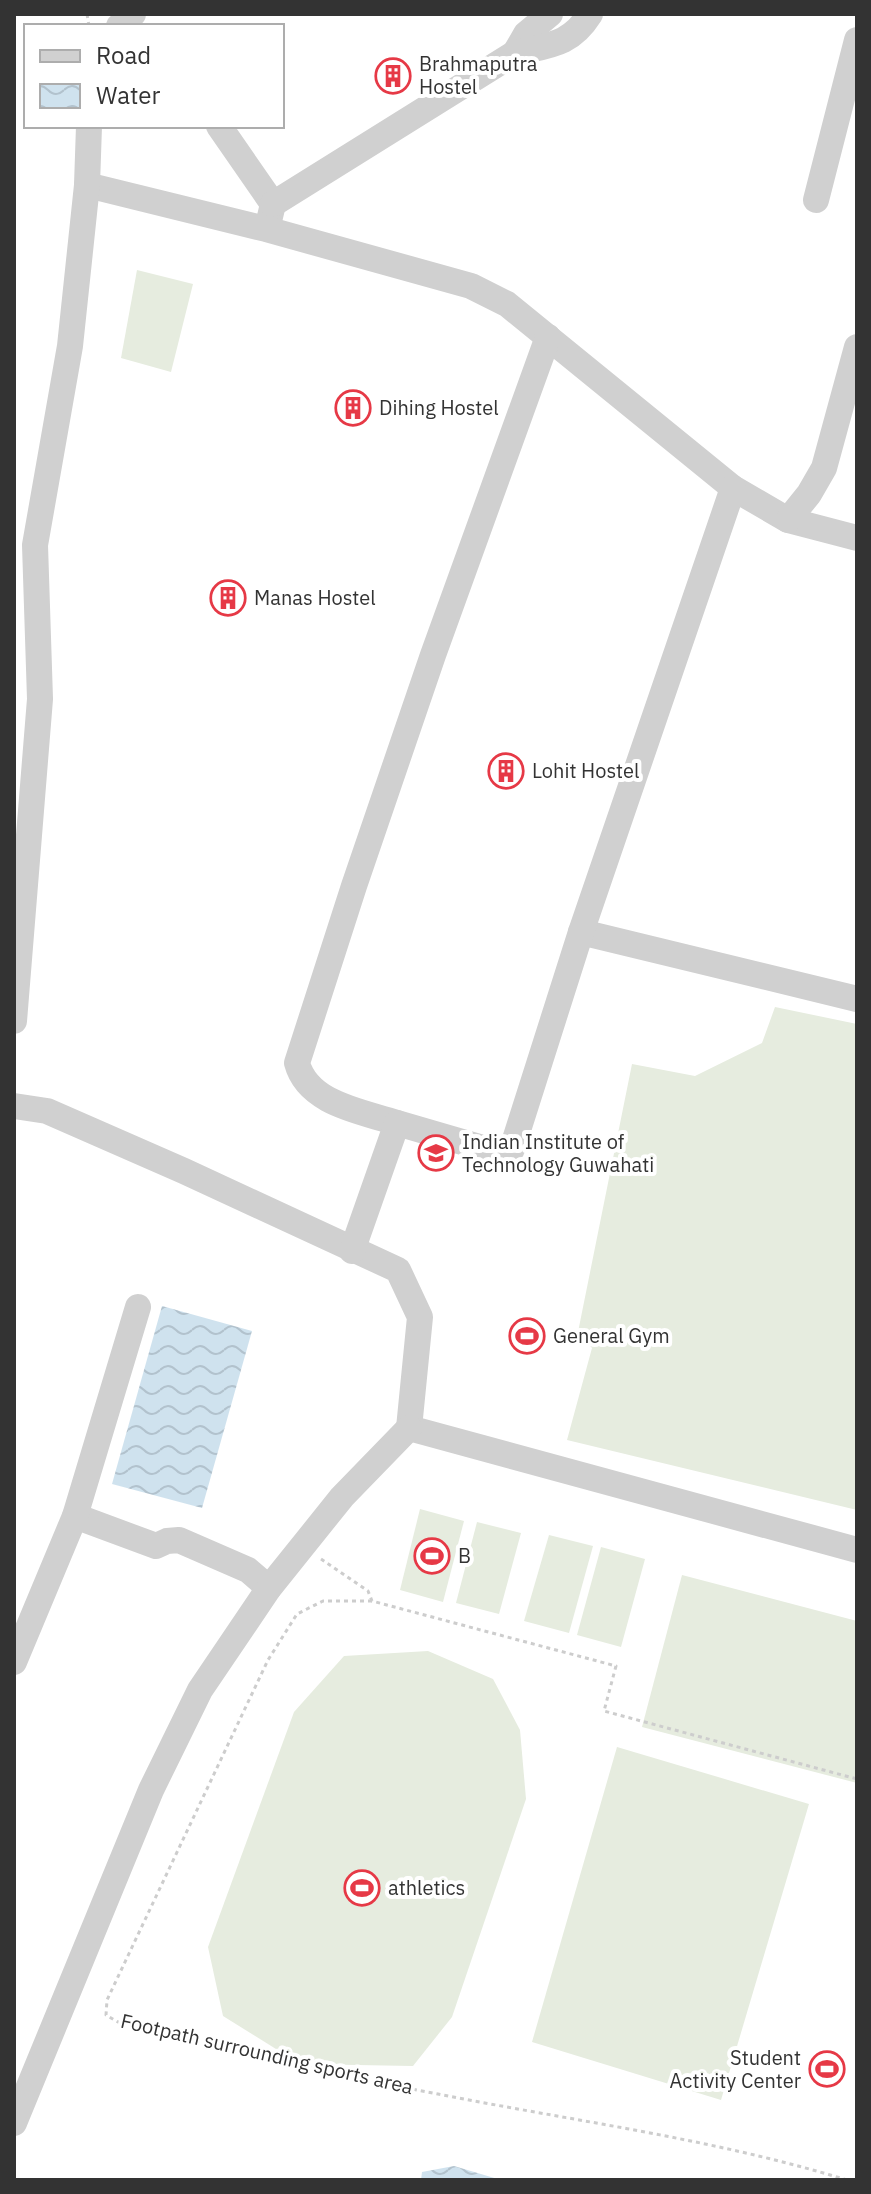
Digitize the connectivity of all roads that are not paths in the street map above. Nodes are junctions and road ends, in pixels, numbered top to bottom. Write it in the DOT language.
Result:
graph roads {
  1 [pos="550,14"];
  2 [pos="590,14"];
  3 [pos="857,40"];
  4 [pos="515,53"];
  5 [pos="89,128"];
  6 [pos="220,128"];
  7 [pos="87,185"];
  8 [pos="816,200"];
  9 [pos="270,216"];
  10 [pos="548,337"];
  11 [pos="857,347"];
  12 [pos="733,488"];
  13 [pos="788,520"];
  14 [pos="26,522"];
  15 [pos="857,538"];
  16 [pos="581,932"];
  17 [pos="857,999"];
  18 [pos="14,1021"];
  19 [pos="14,1106"];
  20 [pos="397,1123"];
  21 [pos="352,1251"];
  22 [pos="138,1307"];
  23 [pos="409,1428"];
  24 [pos="75,1516"];
  25 [pos="857,1550"];
  26 [pos="269,1588"];
  27 [pos="14,1662"];
  28 [pos="14,2123"];
  1 -- 4 [label="street"];
  2 -- 4 [label="street"];
  3 -- 8 [label="street"];
  4 -- 9 [label="street"];
  5 -- 7 [label="street"];
  6 -- 9 [label="street"];
  7 -- 9 [label="street"];
  7 -- 14 [label="street"];
  9 -- 10 [label="street"];
  10 -- 12 [label="street"];
  10 -- 20 [label="street"];
  11 -- 13 [label="street"];
  12 -- 13 [label="street"];
  12 -- 16 [label="street"];
  13 -- 15 [label="street"];
  14 -- 18 [label="street"];
  16 -- 17 [label="street"];
  16 -- 20 [label="street"];
  19 -- 21 [label="street"];
  20 -- 21 [label="street"];
  21 -- 23 [label="street"];
  22 -- 24 [label="street"];
  23 -- 25 [label="street"];
  23 -- 26 [label="street"];
  24 -- 26 [label="street"];
  24 -- 27 [label="street"];
  26 -- 28 [label="street"];
}
